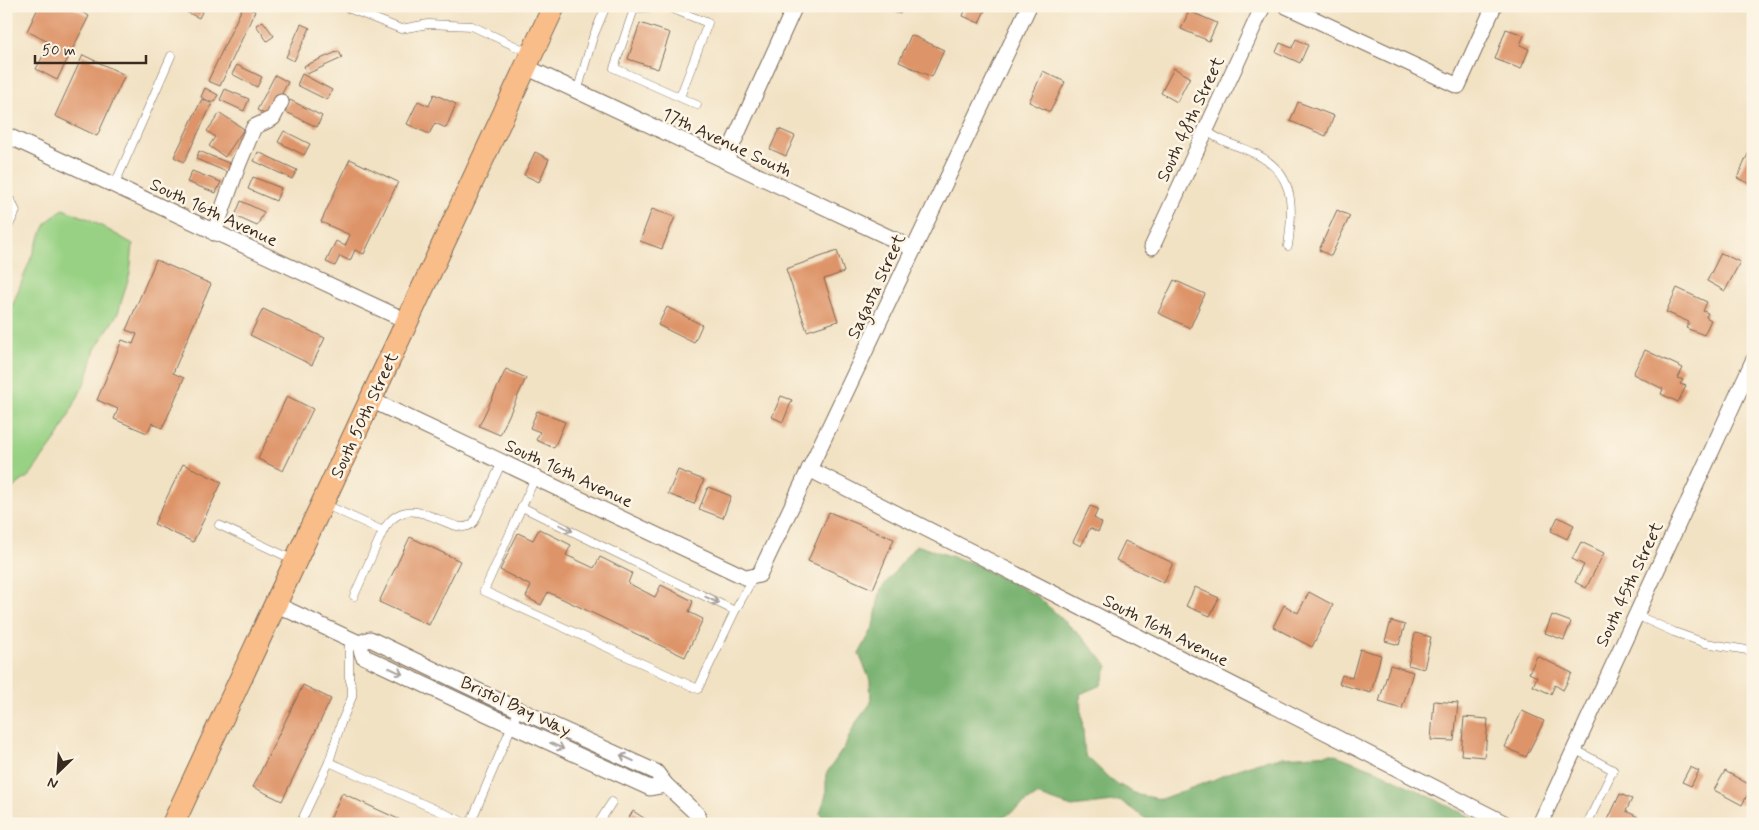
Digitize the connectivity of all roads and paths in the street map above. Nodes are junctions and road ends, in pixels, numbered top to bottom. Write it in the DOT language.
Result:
graph roads {
  1 [pos="554,6"];
  2 [pos="606,6"];
  3 [pos="668,6"];
  4 [pos="795,6"];
  5 [pos="1029,6"];
  6 [pos="1263,6"];
  7 [pos="1286,6"];
  8 [pos="1494,6"];
  9 [pos="633,7"];
  10 [pos="348,8"];
  11 [pos="171,56"];
  12 [pos="529,61"];
  13 [pos="577,92"];
  14 [pos="680,97"];
  15 [pos="282,102"];
  16 [pos="697,105"];
  17 [pos="1206,130"];
  18 [pos="6,135"];
  19 [pos="725,161"];
  20 [pos="114,186"];
  21 [pos="6,199"];
  22 [pos="6,231"];
  23 [pos="214,233"];
  24 [pos="1288,246"];
  25 [pos="1152,247"];
  26 [pos="914,249"];
  27 [pos="407,321"];
  28 [pos="1753,360"];
  29 [pos="371,400"];
  30 [pos="502,462"];
  31 [pos="809,469"];
  32 [pos="535,478"];
  33 [pos="323,503"];
  34 [pos="522,507"];
  35 [pos="219,525"];
  36 [pos="383,531"];
  37 [pos="296,561"];
  38 [pos="753,578"];
  39 [pos="354,596"];
  40 [pos="276,604"];
  41 [pos="735,611"];
  42 [pos="1636,615"];
  43 [pos="354,641"];
  44 [pos="1753,651"];
  45 [pos="519,709"];
  46 [pos="512,725"];
  47 [pos="1574,749"];
  48 [pos="329,762"];
  49 [pos="666,785"];
  50 [pos="612,802"];
  51 [pos="173,824"];
  52 [pos="300,824"];
  53 [pos="469,824"];
  54 [pos="598,824"];
  55 [pos="700,824"];
  56 [pos="1506,824"];
  57 [pos="1540,824"];
  58 [pos="1587,824"];
  1 -- 12 [label="main road, South 50th Street"];
  2 -- 13 [label="lane"];
  3 -- 9 [label="lane"];
  3 -- 14 [label="lane"];
  4 -- 19 [label="street"];
  5 -- 26 [label="street, Sagasta Street"];
  6 -- 17 [label="street, South 48th Street"];
  7 -- 8 [label="street"];
  9 -- 14 [label="lane"];
  10 -- 12 [label="lane"];
  11 -- 20 [label="lane"];
  12 -- 13 [label="street, 17th Avenue South"];
  12 -- 27 [label="main road, South 50th Street"];
  13 -- 19 [label="street, 17th Avenue South"];
  14 -- 16 [label="lane"];
  15 -- 23 [label="street"];
  17 -- 24 [label="lane"];
  17 -- 25 [label="street, South 48th Street"];
  18 -- 20 [label="street, South 16th Avenue"];
  19 -- 26 [label="street, 17th Avenue South"];
  20 -- 23 [label="street, South 16th Avenue"];
  21 -- 22 [label="lane"];
  23 -- 27 [label="street, South 16th Avenue"];
  26 -- 31 [label="street, Sagasta Street"];
  27 -- 29 [label="main road, South 50th Street"];
  28 -- 42 [label="street, South 45th Street"];
  29 -- 30 [label="street, South 16th Avenue"];
  29 -- 33 [label="main road, South 50th Street"];
  30 -- 32 [label="street, South 16th Avenue"];
  30 -- 36 [label="lane"];
  31 -- 38 [label="street, Sagasta Street"];
  31 -- 56 [label="street, South 16th Avenue"];
  32 -- 34 [label="lane"];
  32 -- 38 [label="street, South 16th Avenue"];
  33 -- 36 [label="lane"];
  33 -- 37 [label="main road, South 50th Street"];
  34 -- 41 [label="lane, one-way"];
  34 -- 41 [label="lane"];
  35 -- 37 [label="lane"];
  36 -- 39 [label="lane"];
  37 -- 40 [label="main road, South 50th Street"];
  38 -- 41 [label="lane"];
  40 -- 43 [label="street, Bristol Bay Way"];
  40 -- 51 [label="main road, South 50th Street"];
  42 -- 44 [label="lane"];
  42 -- 47 [label="street, South 45th Street"];
  43 -- 45 [label="street, Bristol Bay Way"];
  43 -- 46 [label="street, Bristol Bay Way, one-way"];
  43 -- 48 [label="lane"];
  45 -- 46 [label="lane"];
  49 -- 45 [label="street, Bristol Bay Way, one-way"];
  46 -- 49 [label="street, Bristol Bay Way, one-way"];
  46 -- 53 [label="lane"];
  47 -- 57 [label="street, South 45th Street"];
  47 -- 58 [label="lane"];
  48 -- 52 [label="lane"];
  48 -- 53 [label="lane"];
  49 -- 55 [label="street, Bristol Bay Way"];
  50 -- 54 [label="lane"];
}
